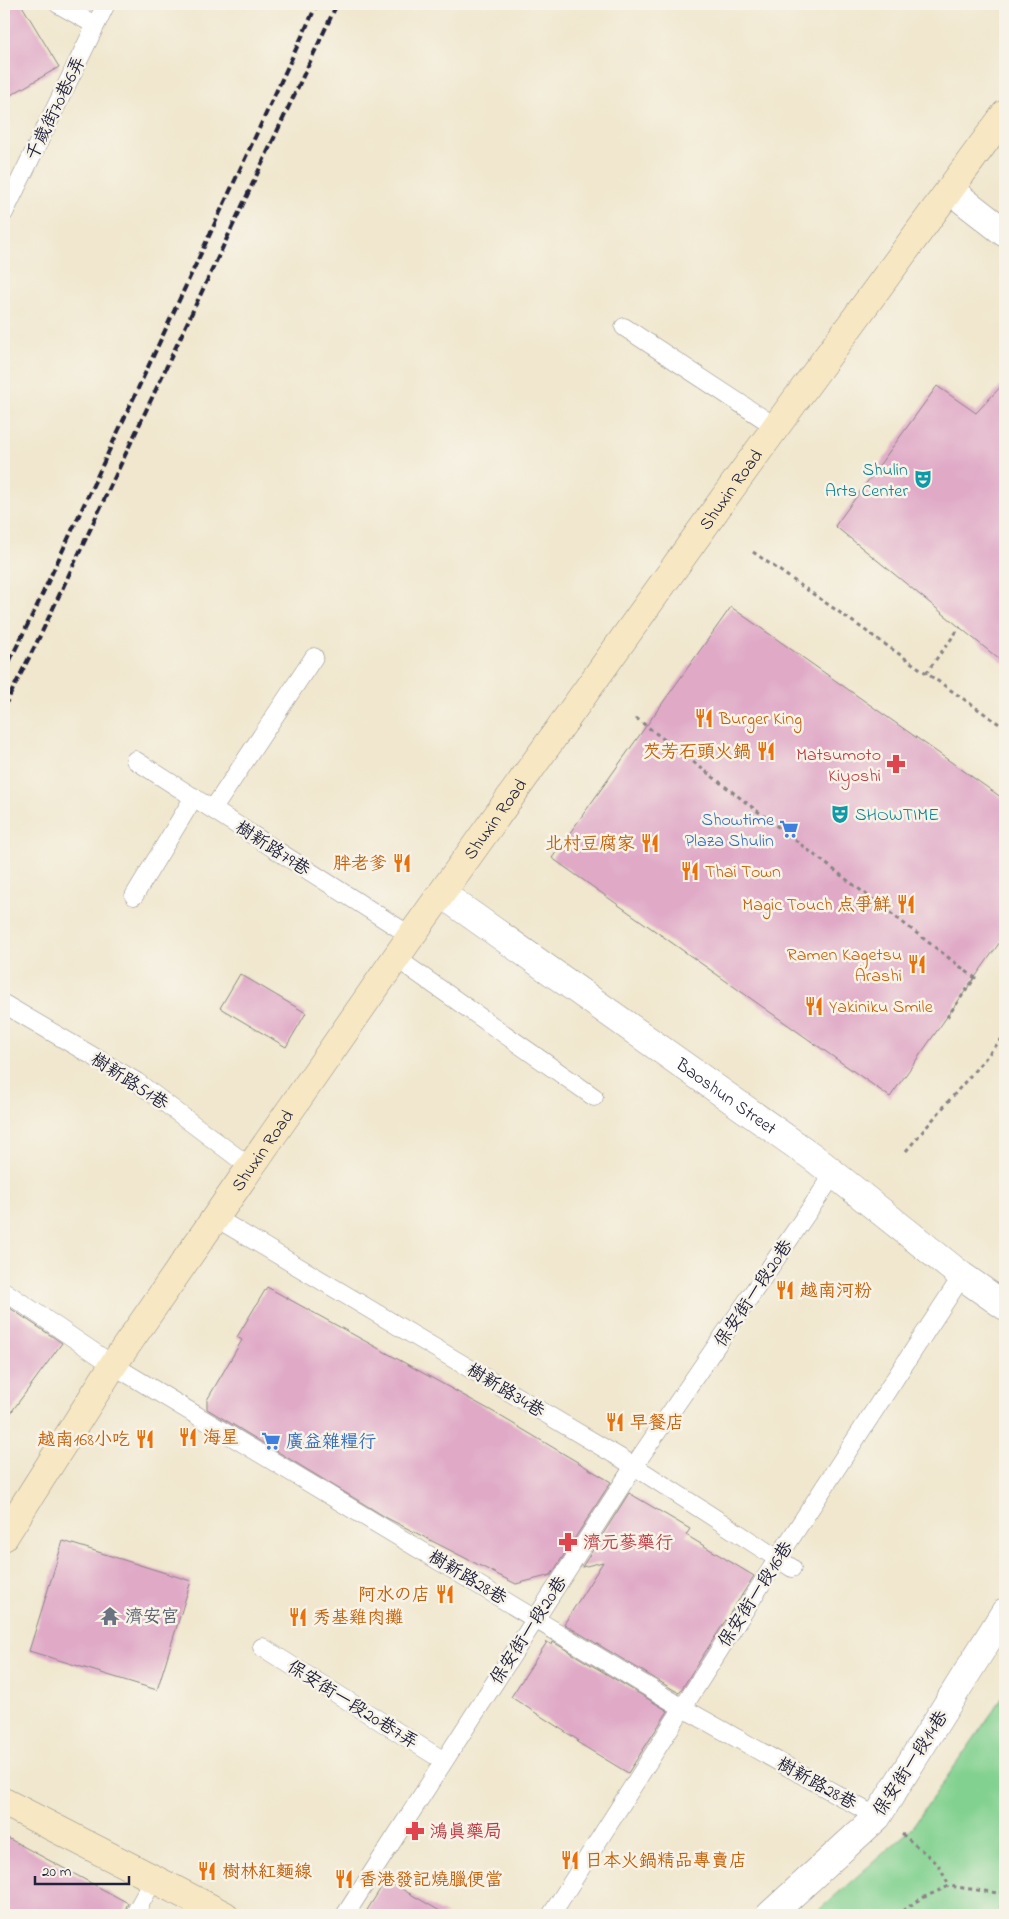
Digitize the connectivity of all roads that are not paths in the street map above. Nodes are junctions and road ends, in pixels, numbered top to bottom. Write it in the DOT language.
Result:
graph roads {
  1 [pos="58,4"];
  2 [pos="106,4"];
  3 [pos="95,25"];
  4 [pos="1005,114"];
  5 [pos="950,190"];
  6 [pos="4,212"];
  7 [pos="1005,233"];
  8 [pos="624,327"];
  9 [pos="776,427"];
  10 [pos="314,657"];
  11 [pos="135,760"];
  12 [pos="194,797"];
  13 [pos="213,809"];
  14 [pos="442,894"];
  15 [pos="134,896"];
  16 [pos="404,947"];
  17 [pos="4,1004"];
  18 [pos="594,1097"];
  19 [pos="250,1167"];
  20 [pos="834,1174"];
  21 [pos="216,1218"];
  22 [pos="962,1276"];
  23 [pos="4,1291"];
  24 [pos="1005,1306"];
  25 [pos="113,1365"];
  26 [pos="634,1466"];
  27 [pos="4,1537"];
  28 [pos="785,1563"];
  29 [pos="1005,1612"];
  30 [pos="536,1618"];
  31 [pos="262,1647"];
  32 [pos="683,1708"];
  33 [pos="444,1761"];
  34 [pos="4,1802"];
  35 [pos="877,1817"];
  36 [pos="154,1879"];
  37 [pos="134,1915"];
  38 [pos="224,1915"];
  39 [pos="345,1915"];
  40 [pos="551,1915"];
  41 [pos="770,1915"];
  1 -- 3 [label="lane"];
  2 -- 3 [label="lane, 千歲街70巷6弄"];
  3 -- 6 [label="lane, 千歲街70巷6弄"];
  4 -- 5 [label="main road, Shuxin Road"];
  5 -- 7 [label="street"];
  5 -- 9 [label="main road, Shuxin Road"];
  8 -- 9 [label="lane"];
  9 -- 14 [label="main road, Shuxin Road"];
  10 -- 13 [label="lane"];
  11 -- 12 [label="lane, 樹新路79巷"];
  12 -- 13 [label="lane, 樹新路79巷"];
  12 -- 15 [label="lane"];
  13 -- 16 [label="lane, 樹新路79巷"];
  14 -- 16 [label="main road, Shuxin Road"];
  14 -- 20 [label="street, Baoshun Street"];
  16 -- 18 [label="lane, 樹新路79巷"];
  16 -- 19 [label="main road, Shuxin Road"];
  17 -- 19 [label="lane, 樹新路51巷"];
  19 -- 21 [label="main road, Shuxin Road"];
  20 -- 22 [label="street, Baoshun Street"];
  20 -- 26 [label="lane, 保安街一段20巷"];
  21 -- 25 [label="main road, Shuxin Road"];
  21 -- 26 [label="lane, 樹新路34巷"];
  22 -- 24 [label="street, Baoshun Street"];
  22 -- 28 [label="lane, 保安街一段16巷"];
  23 -- 25 [label="lane, 樹新路28巷"];
  25 -- 27 [label="main road, Shuxin Road"];
  25 -- 30 [label="lane, 樹新路28巷"];
  26 -- 28 [label="lane, 樹新路34巷"];
  26 -- 30 [label="lane, 保安街一段20巷"];
  28 -- 32 [label="lane, 保安街一段16巷"];
  29 -- 35 [label="street, 保安街一段14巷"];
  30 -- 32 [label="lane, 樹新路28巷"];
  30 -- 33 [label="lane, 保安街一段20巷"];
  31 -- 33 [label="lane, 保安街一段20巷7弄"];
  32 -- 35 [label="lane, 樹新路28巷"];
  32 -- 40 [label="lane, 保安街一段16巷"];
  33 -- 39 [label="lane, 保安街一段20巷"];
  34 -- 36 [label="main road"];
  35 -- 41 [label="street, 保安街一段14巷"];
  36 -- 37 [label="lane"];
  36 -- 38 [label="main road"];
}
